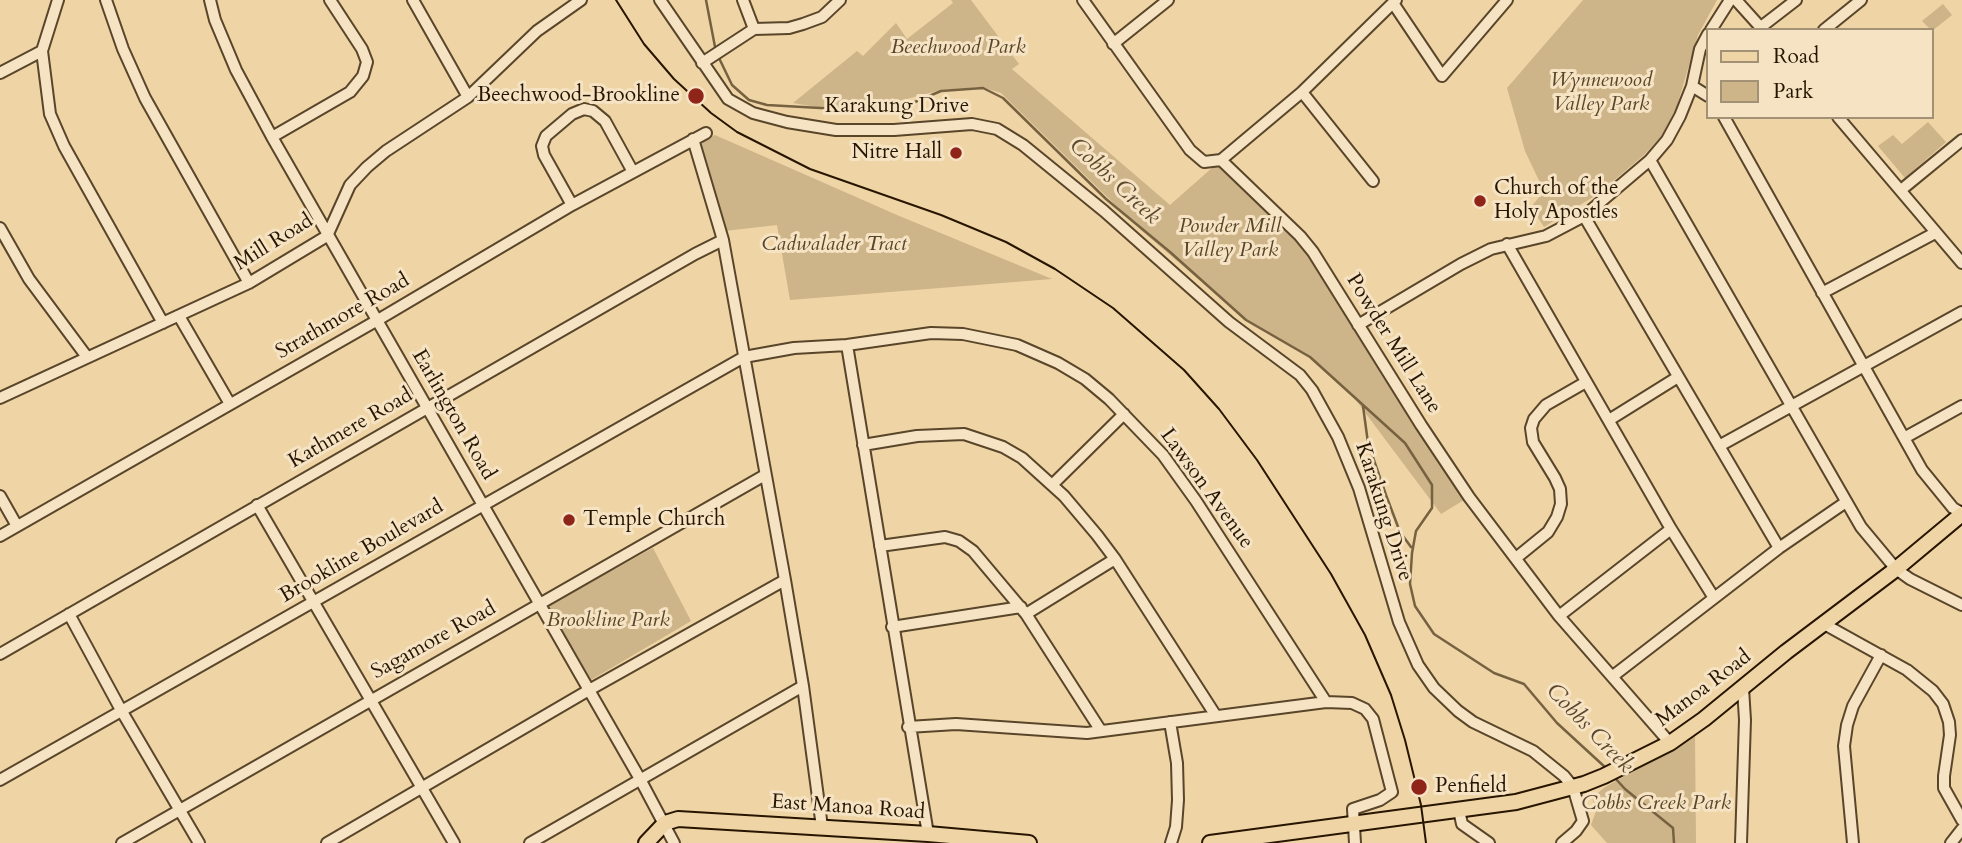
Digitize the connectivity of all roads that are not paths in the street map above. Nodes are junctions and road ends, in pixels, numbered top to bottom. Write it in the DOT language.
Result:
graph roads {
  1 [pos="58,0"];
  2 [pos="106,0"];
  3 [pos="209,0"];
  4 [pos="330,0"];
  5 [pos="413,0"];
  6 [pos="581,0"];
  7 [pos="660,0"];
  8 [pos="743,0"];
  9 [pos="840,0"];
  10 [pos="1083,0"];
  11 [pos="1168,0"];
  12 [pos="1507,0"];
  13 [pos="1733,0"];
  14 [pos="1796,0"];
  15 [pos="1861,0"];
  16 [pos="1394,1"];
  17 [pos="1712,28"];
  18 [pos="1762,28"];
  19 [pos="1826,28"];
  20 [pos="754,29"];
  21 [pos="1706,38"];
  22 [pos="1113,44"];
  23 [pos="42,51"];
  24 [pos="705,60"];
  25 [pos="0,72"];
  26 [pos="1692,86"];
  27 [pos="1302,92"];
  28 [pos="1706,95"];
  29 [pos="468,97"];
  30 [pos="1725,119"];
  31 [pos="1840,119"];
  32 [pos="706,132"];
  33 [pos="272,137"];
  34 [pos="693,139"];
  35 [pos="1962,140"];
  36 [pos="1221,160"];
  37 [pos="1650,160"];
  38 [pos="633,172"];
  39 [pos="1373,181"];
  40 [pos="1900,190"];
  41 [pos="572,205"];
  42 [pos="1584,216"];
  43 [pos="0,228"];
  44 [pos="1935,233"];
  45 [pos="327,236"];
  46 [pos="723,240"];
  47 [pos="1507,244"];
  48 [pos="1962,263"];
  49 [pos="249,283"];
  50 [pos="1822,293"];
  51 [pos="1962,312"];
  52 [pos="179,316"];
  53 [pos="376,321"];
  54 [pos="163,323"];
  55 [pos="1358,325"];
  56 [pos="847,345"];
  57 [pos="87,357"];
  58 [pos="744,358"];
  59 [pos="1864,366"];
  60 [pos="1678,377"];
  61 [pos="1586,382"];
  62 [pos="0,398"];
  63 [pos="230,404"];
  64 [pos="1791,406"];
  65 [pos="1962,406"];
  66 [pos="426,408"];
  67 [pos="1124,414"];
  68 [pos="1609,420"];
  69 [pos="1904,438"];
  70 [pos="863,445"];
  71 [pos="1719,446"];
  72 [pos="765,475"];
  73 [pos="1052,485"];
  74 [pos="0,496"];
  75 [pos="1846,502"];
  76 [pos="257,505"];
  77 [pos="483,506"];
  78 [pos="1962,513"];
  79 [pos="17,526"];
  80 [pos="1671,529"];
  81 [pos="0,536"];
  82 [pos="880,546"];
  83 [pos="1779,548"];
  84 [pos="1516,558"];
  85 [pos="1115,559"];
  86 [pos="1896,569"];
  87 [pos="785,580"];
  88 [pos="1714,598"];
  89 [pos="314,602"];
  90 [pos="539,604"];
  91 [pos="1962,605"];
  92 [pos="1023,610"];
  93 [pos="69,614"];
  94 [pos="1559,616"];
  95 [pos="1824,624"];
  96 [pos="892,627"];
  97 [pos="0,654"];
  98 [pos="1881,655"];
  99 [pos="1613,676"];
  100 [pos="803,685"];
  101 [pos="1743,688"];
  102 [pos="589,690"];
  103 [pos="369,699"];
  104 [pos="1326,702"];
  105 [pos="121,710"];
  106 [pos="1216,716"];
  107 [pos="1170,722"];
  108 [pos="908,727"];
  109 [pos="1101,731"];
  110 [pos="1670,743"];
  111 [pos="640,779"];
  112 [pos="0,780"];
  113 [pos="1573,787"];
  114 [pos="422,788"];
  115 [pos="180,810"];
  116 [pos="1459,810"];
  117 [pos="1962,820"];
  118 [pos="665,823"];
  119 [pos="1354,824"];
  120 [pos="822,827"];
  121 [pos="1962,830"];
  122 [pos="928,834"];
  123 [pos="911,838"];
  124 [pos="122,843"];
  125 [pos="199,843"];
  126 [pos="327,843"];
  127 [pos="454,843"];
  128 [pos="530,843"];
  129 [pos="646,843"];
  130 [pos="674,843"];
  131 [pos="1029,843"];
  132 [pos="1171,843"];
  133 [pos="1210,843"];
  134 [pos="1355,843"];
  135 [pos="1489,843"];
  136 [pos="1562,843"];
  137 [pos="1741,843"];
  138 [pos="1853,843"];
  139 [pos="1951,843"];
  1 -- 23 [label="street"];
  2 -- 49 [label="street"];
  3 -- 33 [label="street, Earlington Road"];
  4 -- 33 [label="street"];
  5 -- 29 [label="street"];
  6 -- 29 [label="street, Mill Road"];
  7 -- 24 [label="street, Karakung Drive"];
  8 -- 20 [label="street"];
  9 -- 20 [label="street"];
  10 -- 22 [label="street"];
  11 -- 22 [label="street"];
  12 -- 16 [label="street"];
  13 -- 17 [label="street"];
  13 -- 18 [label="street"];
  14 -- 18 [label="street"];
  15 -- 19 [label="street"];
  16 -- 27 [label="street"];
  20 -- 24 [label="street"];
  21 -- 26 [label="street"];
  22 -- 36 [label="street"];
  23 -- 25 [label="street"];
  23 -- 54 [label="street"];
  24 -- 113 [label="street, Karakung Drive"];
  26 -- 28 [label="street"];
  26 -- 37 [label="street"];
  27 -- 36 [label="street"];
  27 -- 39 [label="street"];
  29 -- 45 [label="street, Mill Road"];
  30 -- 50 [label="street"];
  31 -- 40 [label="street"];
  32 -- 34 [label="street, Strathmore Road"];
  33 -- 45 [label="street, Earlington Road"];
  34 -- 38 [label="street, Strathmore Road"];
  34 -- 46 [label="street"];
  35 -- 40 [label="street"];
  36 -- 55 [label="street, Powder Mill Lane"];
  37 -- 42 [label="street"];
  37 -- 64 [label="street"];
  38 -- 41 [label="street, Strathmore Road"];
  38 -- 41 [label="street"];
  40 -- 44 [label="street"];
  41 -- 53 [label="street, Strathmore Road"];
  42 -- 47 [label="street"];
  42 -- 60 [label="street"];
  43 -- 57 [label="street"];
  44 -- 48 [label="street"];
  44 -- 50 [label="street"];
  45 -- 49 [label="street, Mill Road"];
  45 -- 53 [label="street, Earlington Road"];
  46 -- 58 [label="street"];
  46 -- 66 [label="street, Kathmere Road"];
  47 -- 55 [label="street"];
  47 -- 61 [label="street"];
  49 -- 52 [label="street, Mill Road"];
  50 -- 59 [label="street"];
  51 -- 59 [label="street"];
  52 -- 54 [label="street, Mill Road"];
  52 -- 63 [label="street"];
  53 -- 63 [label="street, Strathmore Road"];
  53 -- 66 [label="street, Earlington Road"];
  54 -- 57 [label="street, Mill Road"];
  55 -- 84 [label="street, Powder Mill Lane"];
  56 -- 58 [label="street, Lawson Avenue"];
  56 -- 67 [label="street, Lawson Avenue"];
  56 -- 70 [label="street"];
  57 -- 62 [label="street, Mill Road"];
  58 -- 72 [label="street"];
  58 -- 77 [label="street, Brookline Boulevard"];
  59 -- 64 [label="street"];
  59 -- 69 [label="street"];
  60 -- 68 [label="street"];
  60 -- 71 [label="street"];
  61 -- 68 [label="street"];
  61 -- 84 [label="street"];
  63 -- 79 [label="street, Strathmore Road"];
  64 -- 71 [label="street"];
  64 -- 75 [label="street"];
  65 -- 69 [label="street"];
  66 -- 76 [label="street, Kathmere Road"];
  66 -- 77 [label="street, Earlington Road"];
  67 -- 73 [label="street"];
  67 -- 104 [label="street, Lawson Avenue"];
  68 -- 80 [label="street"];
  69 -- 78 [label="street"];
  70 -- 73 [label="street"];
  70 -- 82 [label="street"];
  71 -- 83 [label="street"];
  72 -- 87 [label="street"];
  72 -- 90 [label="street, Sagamore Road"];
  73 -- 85 [label="street"];
  74 -- 79 [label="street"];
  75 -- 83 [label="street"];
  75 -- 86 [label="street"];
  76 -- 89 [label="street"];
  76 -- 93 [label="street, Kathmere Road"];
  77 -- 89 [label="street, Brookline Boulevard"];
  77 -- 90 [label="street, Earlington Road"];
  78 -- 86 [label="main road, Manoa Road"];
  79 -- 81 [label="street, Strathmore Road"];
  80 -- 88 [label="street"];
  80 -- 94 [label="street"];
  82 -- 92 [label="street"];
  82 -- 96 [label="street"];
  83 -- 88 [label="street"];
  84 -- 94 [label="street, Powder Mill Lane"];
  85 -- 92 [label="street"];
  85 -- 106 [label="street"];
  86 -- 91 [label="street"];
  86 -- 95 [label="main road, Manoa Road"];
  87 -- 100 [label="street"];
  87 -- 102 [label="street"];
  88 -- 99 [label="street"];
  89 -- 103 [label="street"];
  89 -- 105 [label="street, Brookline Boulevard"];
  90 -- 102 [label="street, Earlington Road"];
  90 -- 103 [label="street, Sagamore Road"];
  92 -- 96 [label="street"];
  92 -- 109 [label="street"];
  93 -- 97 [label="street, Kathmere Road"];
  93 -- 105 [label="street"];
  94 -- 99 [label="street, Powder Mill Lane"];
  95 -- 98 [label="street"];
  95 -- 101 [label="main road, Manoa Road"];
  96 -- 108 [label="street"];
  98 -- 117 [label="street"];
  98 -- 138 [label="street"];
  99 -- 110 [label="street, Powder Mill Lane"];
  100 -- 111 [label="street"];
  100 -- 120 [label="street"];
  101 -- 110 [label="main road, Manoa Road"];
  101 -- 137 [label="street"];
  102 -- 111 [label="street, Earlington Road"];
  102 -- 114 [label="street"];
  103 -- 114 [label="street"];
  103 -- 115 [label="street, Sagamore Road"];
  104 -- 106 [label="street"];
  104 -- 119 [label="street"];
  105 -- 112 [label="street, Brookline Boulevard"];
  105 -- 115 [label="street"];
  106 -- 107 [label="street"];
  107 -- 109 [label="street"];
  107 -- 132 [label="street"];
  108 -- 109 [label="street"];
  108 -- 122 [label="street"];
  110 -- 113 [label="main road, Manoa Road"];
  111 -- 118 [label="street, Earlington Road"];
  111 -- 128 [label="street"];
  113 -- 116 [label="main road, Manoa Road"];
  113 -- 136 [label="street"];
  114 -- 126 [label="street"];
  114 -- 127 [label="street"];
  115 -- 124 [label="street, Sagamore Road"];
  115 -- 125 [label="street"];
  116 -- 119 [label="main road, Manoa Road"];
  116 -- 135 [label="street"];
  118 -- 120 [label="main road, East Manoa Road"];
  118 -- 129 [label="main road"];
  118 -- 130 [label="street, Earlington Road"];
  119 -- 133 [label="main road"];
  119 -- 134 [label="street"];
  120 -- 123 [label="main road, East Manoa Road"];
  121 -- 139 [label="street"];
  122 -- 123 [label="main road, East Manoa Road"];
  122 -- 131 [label="main road, East Manoa Road"];
}
